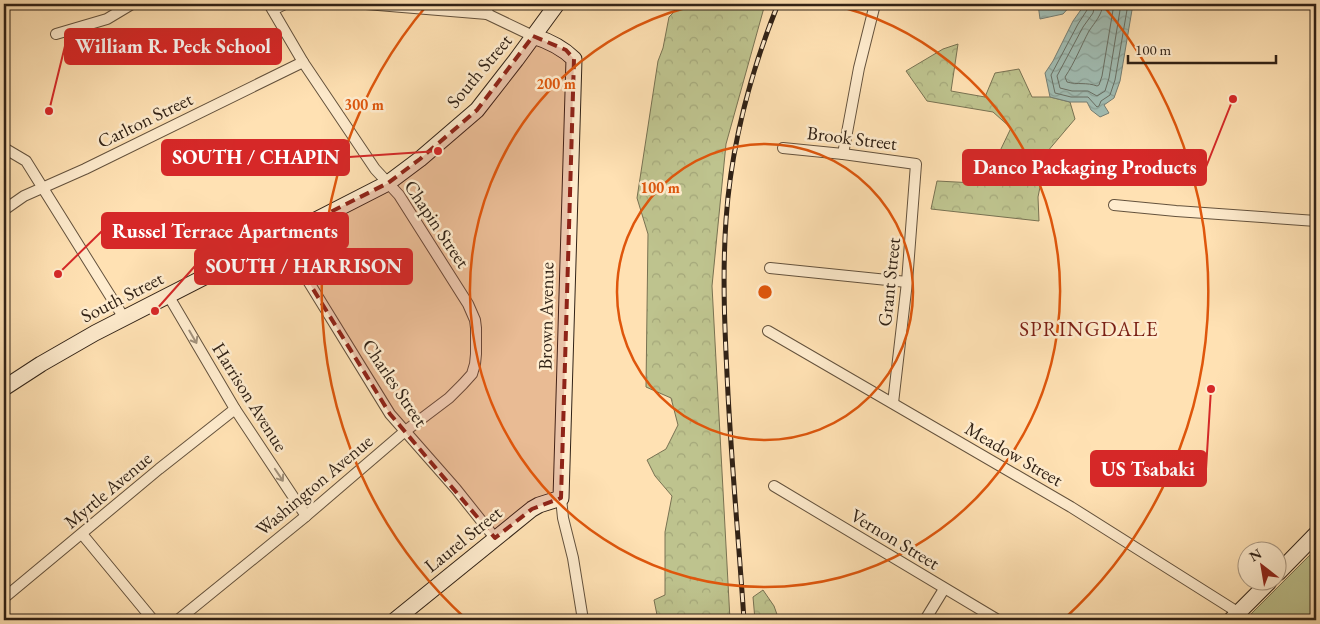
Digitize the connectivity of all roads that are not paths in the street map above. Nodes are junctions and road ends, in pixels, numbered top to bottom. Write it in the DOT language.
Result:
graph roads {
  1 [pos="132,4"];
  2 [pos="285,4"];
  3 [pos="366,4"];
  4 [pos="557,4"];
  5 [pos="875,4"];
  6 [pos="271,7"];
  7 [pos="488,9"];
  8 [pos="56,34"];
  9 [pos="533,36"];
  10 [pos="303,62"];
  11 [pos="4,148"];
  12 [pos="783,148"];
  13 [pos="843,154"];
  14 [pos="916,164"];
  15 [pos="388,183"];
  16 [pos="42,187"];
  17 [pos="1114,205"];
  18 [pos="4,210"];
  19 [pos="1316,221"];
  20 [pos="281,237"];
  21 [pos="770,268"];
  22 [pos="907,282"];
  23 [pos="168,295"];
  24 [pos="124,318"];
  25 [pos="768,331"];
  26 [pos="471,374"];
  27 [pos="4,388"];
  28 [pos="893,404"];
  29 [pos="235,409"];
  30 [pos="404,432"];
  31 [pos="774,486"];
  32 [pos="561,498"];
  33 [pos="306,516"];
  34 [pos="82,534"];
  35 [pos="1316,534"];
  36 [pos="495,538"];
  37 [pos="1288,563"];
  38 [pos="944,589"];
  39 [pos="1259,592"];
  40 [pos="4,598"];
  41 [pos="1235,616"];
  42 [pos="153,620"];
  43 [pos="178,620"];
  44 [pos="395,620"];
  45 [pos="583,620"];
  46 [pos="925,620"];
  47 [pos="998,620"];
  1 -- 8 [label="street"];
  2 -- 6 [label="street"];
  3 -- 7 [label="street"];
  4 -- 9 [label="main road, South Street"];
  5 -- 13 [label="street"];
  6 -- 10 [label="street, Chapin Street"];
  7 -- 9 [label="street"];
  9 -- 15 [label="main road, South Street"];
  9 -- 32 [label="main road, Brown Avenue"];
  10 -- 15 [label="street, Chapin Street"];
  10 -- 16 [label="street, Carlton Street"];
  11 -- 16 [label="street"];
  12 -- 13 [label="street, Brook Street"];
  13 -- 14 [label="street, Brook Street"];
  14 -- 22 [label="street, Grant Street"];
  15 -- 20 [label="main road, South Street"];
  15 -- 26 [label="street, Chapin Street"];
  16 -- 18 [label="street, Carlton Street"];
  16 -- 24 [label="street"];
  17 -- 19 [label="street"];
  20 -- 23 [label="main road, South Street"];
  20 -- 30 [label="street, Charles Street"];
  21 -- 22 [label="street"];
  22 -- 28 [label="street, Grant Street"];
  23 -- 24 [label="main road, South Street"];
  23 -- 29 [label="street, Harrison Avenue, one-way"];
  24 -- 27 [label="main road, South Street"];
  25 -- 28 [label="street, Meadow Street"];
  26 -- 30 [label="street, Washington Avenue"];
  28 -- 41 [label="street, Meadow Street"];
  29 -- 33 [label="street, Harrison Avenue, one-way"];
  29 -- 34 [label="street, Myrtle Avenue"];
  30 -- 33 [label="street, Washington Avenue"];
  30 -- 36 [label="street, Charles Street"];
  31 -- 38 [label="street, Vernon Street"];
  32 -- 36 [label="main road, Laurel Street"];
  32 -- 45 [label="street, Brown Avenue"];
  33 -- 43 [label="street, Washington Avenue"];
  34 -- 40 [label="street, Myrtle Avenue"];
  34 -- 42 [label="street"];
  35 -- 37 [label="main road"];
  36 -- 44 [label="main road, Laurel Street"];
  38 -- 46 [label="street"];
  38 -- 47 [label="street, Vernon Street"];
  39 -- 41 [label="main road"];
}
